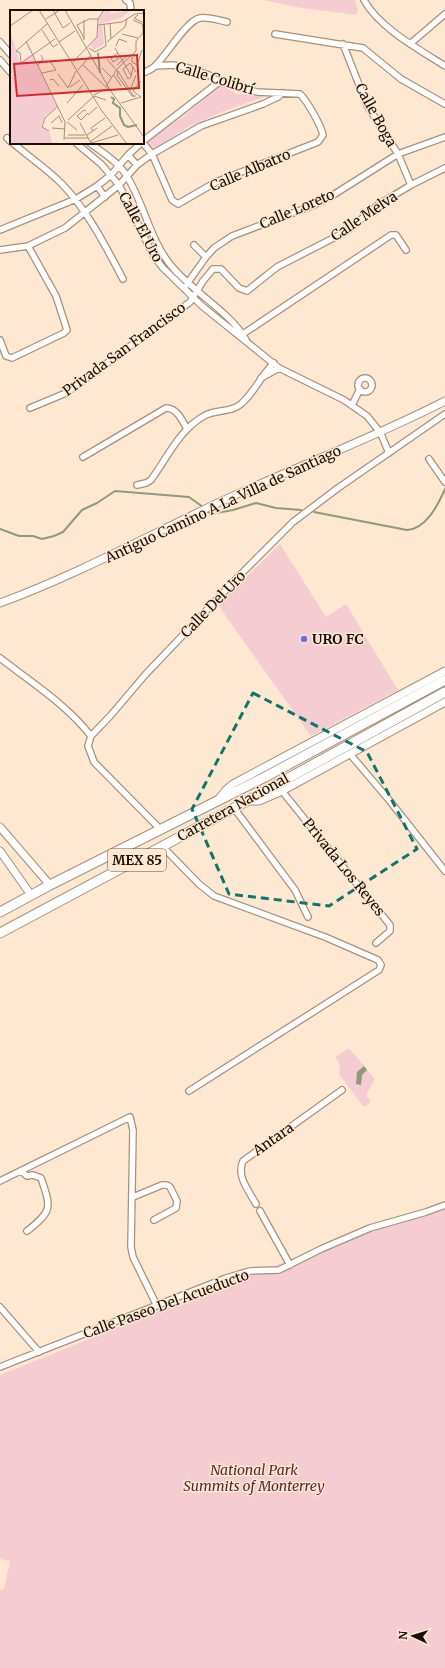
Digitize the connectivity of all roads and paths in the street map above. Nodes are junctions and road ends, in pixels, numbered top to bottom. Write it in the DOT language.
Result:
graph roads {
  1 [pos="126,0"];
  2 [pos="364,0"];
  3 [pos="131,10"];
  4 [pos="445,14"];
  5 [pos="227,22"];
  6 [pos="275,34"];
  7 [pos="0,42"];
  8 [pos="343,44"];
  9 [pos="410,44"];
  10 [pos="10,54"];
  11 [pos="0,60"];
  12 [pos="156,66"];
  13 [pos="445,66"];
  14 [pos="10,72"];
  15 [pos="144,72"];
  16 [pos="219,82"];
  17 [pos="282,93"];
  18 [pos="445,104"];
  19 [pos="323,135"];
  20 [pos="445,137"];
  21 [pos="144,140"];
  22 [pos="14,144"];
  23 [pos="77,144"];
  24 [pos="91,144"];
  25 [pos="140,144"];
  26 [pos="144,144"];
  27 [pos="152,154"];
  28 [pos="398,154"];
  29 [pos="128,155"];
  30 [pos="137,165"];
  31 [pos="119,166"];
  32 [pos="445,168"];
  33 [pos="111,175"];
  34 [pos="128,176"];
  35 [pos="119,185"];
  36 [pos="411,185"];
  37 [pos="97,186"];
  38 [pos="105,197"];
  39 [pos="76,199"];
  40 [pos="85,213"];
  41 [pos="0,230"];
  42 [pos="194,245"];
  43 [pos="28,246"];
  44 [pos="0,250"];
  45 [pos="406,250"];
  46 [pos="206,257"];
  47 [pos="195,272"];
  48 [pos="123,279"];
  49 [pos="203,280"];
  50 [pos="188,282"];
  51 [pos="184,288"];
  52 [pos="197,290"];
  53 [pos="193,297"];
  54 [pos="241,336"];
  55 [pos="0,340"];
  56 [pos="274,363"];
  57 [pos="279,368"];
  58 [pos="261,378"];
  59 [pos="360,389"];
  60 [pos="445,400"];
  61 [pos="352,405"];
  62 [pos="30,408"];
  63 [pos="445,414"];
  64 [pos="187,429"];
  65 [pos="380,432"];
  66 [pos="389,453"];
  67 [pos="83,457"];
  68 [pos="429,459"];
  69 [pos="445,481"];
  70 [pos="137,485"];
  71 [pos="0,604"];
  72 [pos="0,658"];
  73 [pos="445,670"];
  74 [pos="445,680"];
  75 [pos="445,692"];
  76 [pos="445,702"];
  77 [pos="91,736"];
  78 [pos="350,754"];
  79 [pos="278,788"];
  80 [pos="216,802"];
  81 [pos="234,808"];
  82 [pos="0,827"];
  83 [pos="160,829"];
  84 [pos="162,846"];
  85 [pos="0,851"];
  86 [pos="445,871"];
  87 [pos="50,885"];
  88 [pos="31,895"];
  89 [pos="0,912"];
  90 [pos="308,917"];
  91 [pos="0,933"];
  92 [pos="376,943"];
  93 [pos="342,1090"];
  94 [pos="190,1091"];
  95 [pos="21,1171"];
  96 [pos="0,1181"];
  97 [pos="133,1197"];
  98 [pos="256,1204"];
  99 [pos="445,1205"];
  100 [pos="260,1210"];
  101 [pos="154,1220"];
  102 [pos="27,1231"];
  103 [pos="290,1265"];
  104 [pos="157,1306"];
  105 [pos="0,1307"];
  106 [pos="40,1352"];
  107 [pos="0,1367"];
  1 -- 3 [label="street"];
  2 -- 9 [label="street"];
  4 -- 9 [label="street"];
  5 -- 12 [label="street"];
  6 -- 8 [label="street"];
  7 -- 10 [label="street"];
  8 -- 18 [label="street"];
  8 -- 28 [label="street, Calle Boga"];
  9 -- 13 [label="street"];
  11 -- 14 [label="street"];
  12 -- 15 [label="street"];
  12 -- 16 [label="street, Calle Colibrí"];
  16 -- 17 [label="street, Calle Colibrí"];
  16 -- 21 [label="street"];
  17 -- 19 [label="street, Calle Colibrí"];
  17 -- 27 [label="street"];
  19 -- 27 [label="street, Calle Albatro"];
  20 -- 28 [label="street, Calle Loreto"];
  22 -- 39 [label="street"];
  23 -- 33 [label="street, Calle El Uro"];
  24 -- 31 [label="street, Calle El Uro"];
  25 -- 29 [label="street"];
  26 -- 27 [label="street"];
  27 -- 30 [label="street"];
  28 -- 36 [label="street, Calle Boga"];
  28 -- 46 [label="street, Calle Loreto"];
  29 -- 30 [label="street"];
  29 -- 31 [label="street"];
  30 -- 34 [label="street"];
  31 -- 33 [label="street"];
  31 -- 34 [label="street, Calle El Uro"];
  32 -- 36 [label="street, Calle Melva"];
  33 -- 35 [label="street, Calle El Uro"];
  33 -- 37 [label="street"];
  34 -- 35 [label="street"];
  34 -- 50 [label="street, Calle El Uro"];
  35 -- 38 [label="street"];
  35 -- 51 [label="street, Calle El Uro"];
  36 -- 49 [label="street, Calle Melva"];
  37 -- 38 [label="street"];
  37 -- 39 [label="street"];
  38 -- 40 [label="street"];
  39 -- 40 [label="street"];
  39 -- 41 [label="street"];
  40 -- 43 [label="street"];
  40 -- 48 [label="street"];
  42 -- 46 [label="street"];
  43 -- 44 [label="street"];
  43 -- 55 [label="street"];
  45 -- 54 [label="street"];
  46 -- 47 [label="street, Calle Loreto"];
  47 -- 49 [label="street"];
  47 -- 50 [label="street, Calle Loreto"];
  49 -- 52 [label="street"];
  50 -- 51 [label="street, Calle Loreto"];
  50 -- 52 [label="street, Calle El Uro"];
  51 -- 53 [label="street, Calle El Uro"];
  52 -- 53 [label="street"];
  52 -- 54 [label="street, Calle El Uro"];
  53 -- 54 [label="street, Calle El Uro"];
  53 -- 62 [label="street, Privada San Francisco"];
  54 -- 56 [label="street, Calle El Uro"];
  56 -- 57 [label="street, Calle El Uro"];
  56 -- 58 [label="street"];
  57 -- 58 [label="street"];
  57 -- 61 [label="street, Calle El Uro"];
  58 -- 64 [label="street"];
  59 -- 61 [label="street"];
  60 -- 65 [label="street, Antiguo Camino A La Villa de Santiago"];
  61 -- 65 [label="street, Calle El Uro"];
  63 -- 66 [label="street, Calle Del Uro"];
  64 -- 67 [label="street"];
  64 -- 70 [label="street"];
  65 -- 66 [label="street, Calle El Uro"];
  65 -- 71 [label="street, Antiguo Camino A La Villa de Santiago"];
  66 -- 77 [label="street, Calle Del Uro"];
  68 -- 69 [label="street"];
  72 -- 77 [label="street"];
  73 -- 80 [label="street, MEX 85"];
  74 -- 80 [label="highway, Carretera Nacional / MEX 85"];
  75 -- 79 [label="highway, Carretera Nacional / MEX 85"];
  76 -- 78 [label="street, MEX 85"];
  77 -- 83 [label="street"];
  78 -- 79 [label="street, MEX 85"];
  78 -- 86 [label="street"];
  79 -- 81 [label="highway, Carretera Nacional / MEX 85"];
  79 -- 92 [label="street, Privada Los Reyes"];
  80 -- 83 [label="highway, Carretera Nacional / MEX 85"];
  81 -- 84 [label="highway, Carretera Nacional / MEX 85"];
  81 -- 90 [label="street"];
  82 -- 87 [label="street"];
  83 -- 87 [label="highway, Carretera Nacional / MEX 85"];
  84 -- 91 [label="highway, Carretera Nacional / MEX 85"];
  84 -- 94 [label="street"];
  85 -- 88 [label="street"];
  87 -- 88 [label="highway, Carretera Nacional / MEX 85"];
  88 -- 89 [label="highway, Carretera Nacional / MEX 85"];
  93 -- 98 [label="street, Antara"];
  95 -- 96 [label="street"];
  95 -- 97 [label="street"];
  95 -- 102 [label="street"];
  97 -- 101 [label="street"];
  97 -- 104 [label="street"];
  99 -- 103 [label="street, Calle Paseo Del Acueducto"];
  100 -- 103 [label="street"];
  103 -- 104 [label="street, Calle Paseo Del Acueducto"];
  104 -- 106 [label="street, Calle Paseo Del Acueducto"];
  105 -- 106 [label="street"];
  106 -- 107 [label="street, Calle Paseo Del Acueducto"];
}
